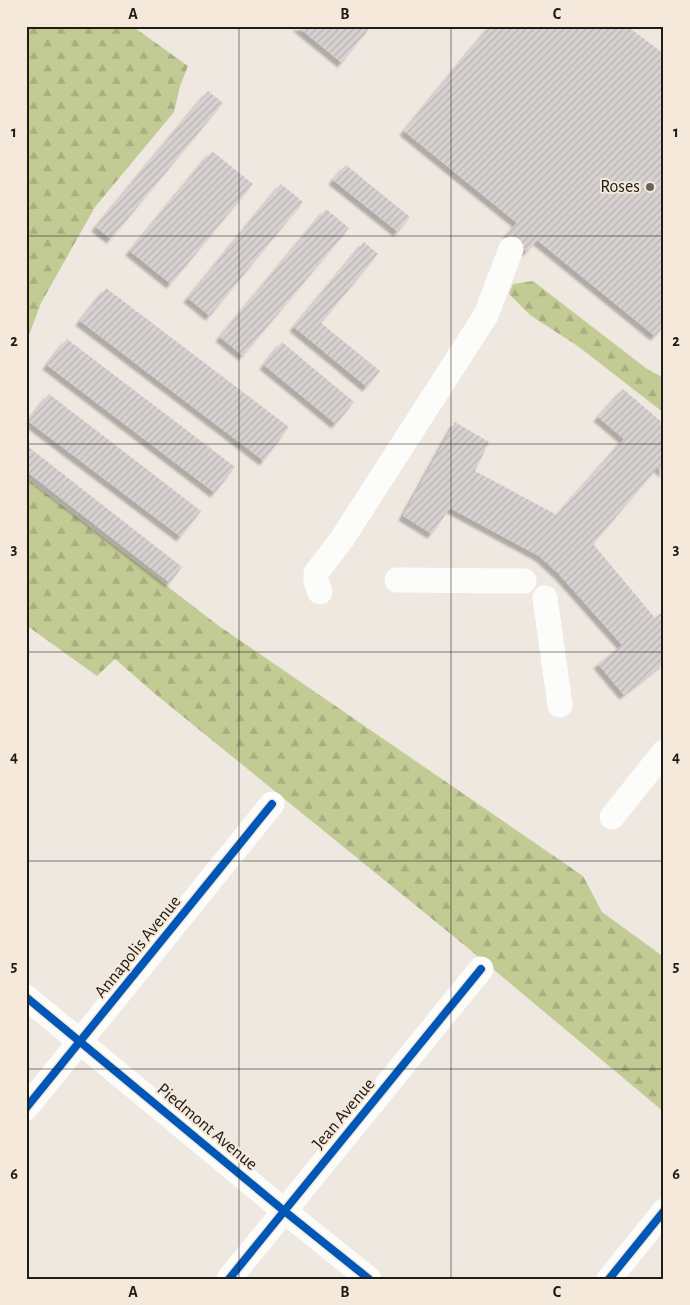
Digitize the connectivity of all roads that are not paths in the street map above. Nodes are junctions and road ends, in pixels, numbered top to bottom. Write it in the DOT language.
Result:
graph roads {
  1 [pos="511,249"];
  2 [pos="396,580"];
  3 [pos="524,581"];
  4 [pos="320,592"];
  5 [pos="545,598"];
  6 [pos="560,705"];
  7 [pos="664,752"];
  8 [pos="272,804"];
  9 [pos="612,817"];
  10 [pos="481,969"];
  11 [pos="26,997"];
  12 [pos="81,1042"];
  13 [pos="26,1108"];
  14 [pos="284,1210"];
  15 [pos="664,1211"];
  16 [pos="229,1279"];
  17 [pos="369,1279"];
  18 [pos="609,1279"];
  1 -- 4 [label="street"];
  2 -- 3 [label="street"];
  5 -- 6 [label="street"];
  7 -- 9 [label="street"];
  8 -- 12 [label="street, Annapolis Avenue"];
  10 -- 14 [label="street, Jean Avenue"];
  11 -- 12 [label="street, Piedmont Avenue"];
  12 -- 13 [label="street, Annapolis Avenue"];
  12 -- 14 [label="street, Piedmont Avenue"];
  14 -- 16 [label="street, Jean Avenue"];
  14 -- 17 [label="street, Piedmont Avenue"];
  15 -- 18 [label="street"];
}
